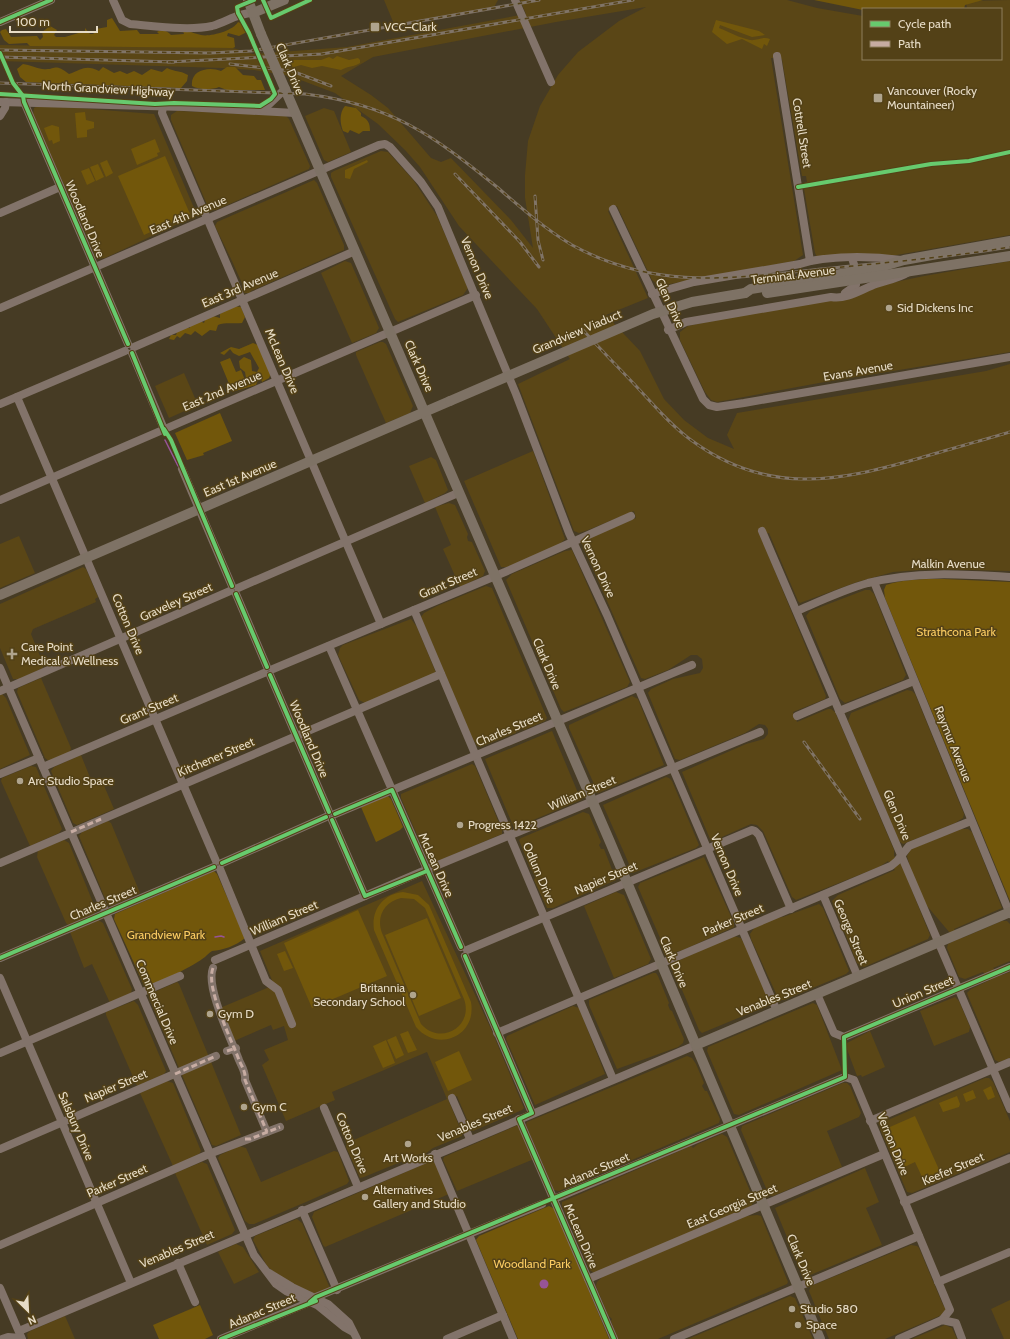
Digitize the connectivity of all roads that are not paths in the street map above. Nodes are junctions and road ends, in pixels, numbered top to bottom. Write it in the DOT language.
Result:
graph roads {
  1 [pos="51,0"];
  2 [pos="113,0"];
  3 [pos="248,0"];
  4 [pos="284,0"];
  5 [pos="515,0"];
  6 [pos="253,13"];
  7 [pos="0,22"];
  8 [pos="777,56"];
  9 [pos="551,82"];
  10 [pos="285,89"];
  11 [pos="3,102"];
  12 [pos="24,102"];
  13 [pos="163,107"];
  14 [pos="264,110"];
  15 [pos="295,113"];
  16 [pos="0,116"];
  17 [pos="385,144"];
  18 [pos="320,171"];
  19 [pos="60,187"];
  20 [pos="613,209"];
  21 [pos="0,213"];
  22 [pos="208,219"];
  23 [pos="1010,241"];
  24 [pos="355,251"];
  25 [pos="1010,256"];
  26 [pos="852,258"];
  27 [pos="904,260"];
  28 [pos="810,261"];
  29 [pos="95,268"];
  30 [pos="910,271"];
  31 [pos="856,275"];
  32 [pos="745,293"];
  33 [pos="652,294"];
  34 [pos="476,295"];
  35 [pos="831,297"];
  36 [pos="242,300"];
  37 [pos="0,308"];
  38 [pos="668,330"];
  39 [pos="390,332"];
  40 [pos="130,349"];
  41 [pos="1010,357"];
  42 [pos="277,381"];
  43 [pos="17,397"];
  44 [pos="0,404"];
  45 [pos="709,405"];
  46 [pos="425,412"];
  47 [pos="164,429"];
  48 [pos="312,461"];
  49 [pos="182,469"];
  50 [pos="52,478"];
  51 [pos="458,493"];
  52 [pos="0,500"];
  53 [pos="199,510"];
  54 [pos="631,516"];
  55 [pos="762,531"];
  56 [pos="346,542"];
  57 [pos="574,542"];
  58 [pos="86,558"];
  59 [pos="495,576"];
  60 [pos="1010,577"];
  61 [pos="874,582"];
  62 [pos="234,590"];
  63 [pos="0,596"];
  64 [pos="414,610"];
  65 [pos="797,611"];
  66 [pos="381,624"];
  67 [pos="121,639"];
  68 [pos="329,646"];
  69 [pos="692,665"];
  70 [pos="0,668"];
  71 [pos="268,671"];
  72 [pos="441,674"];
  73 [pos="914,681"];
  74 [pos="8,687"];
  75 [pos="638,688"];
  76 [pos="0,691"];
  77 [pos="834,700"];
  78 [pos="357,710"];
  79 [pos="839,711"];
  80 [pos="797,716"];
  81 [pos="156,719"];
  82 [pos="557,722"];
  83 [pos="760,732"];
  84 [pos="296,735"];
  85 [pos="476,755"];
  86 [pos="39,758"];
  87 [pos="43,767"];
  88 [pos="673,768"];
  89 [pos="0,774"];
  90 [pos="183,784"];
  91 [pos="392,790"];
  92 [pos="592,802"];
  93 [pos="330,816"];
  94 [pos="971,820"];
  95 [pos="71,832"];
  96 [pos="510,837"];
  97 [pos="707,849"];
  98 [pos="901,855"];
  99 [pos="0,863"];
  100 [pos="218,865"];
  101 [pos="427,871"];
  102 [pos="627,882"];
  103 [pos="823,895"];
  104 [pos="365,896"];
  105 [pos="791,909"];
  106 [pos="106,913"];
  107 [pos="1010,913"];
  108 [pos="545,917"];
  109 [pos="742,930"];
  110 [pos="938,942"];
  111 [pos="252,945"];
  112 [pos="464,951"];
  113 [pos="0,958"];
  114 [pos="215,960"];
  115 [pos="661,963"];
  116 [pos="1010,967"];
  117 [pos="213,968"];
  118 [pos="180,976"];
  119 [pos="858,977"];
  120 [pos="0,978"];
  121 [pos="958,988"];
  122 [pos="140,993"];
  123 [pos="817,994"];
  124 [pos="580,998"];
  125 [pos="777,1011"];
  126 [pos="292,1024"];
  127 [pos="497,1033"];
  128 [pos="27,1042"];
  129 [pos="696,1044"];
  130 [pos="236,1048"];
  131 [pos="0,1053"];
  132 [pos="1010,1062"];
  133 [pos="993,1069"];
  134 [pos="175,1074"];
  135 [pos="845,1077"];
  136 [pos="613,1079"];
  137 [pos="452,1098"];
  138 [pos="324,1108"];
  139 [pos="1010,1109"];
  140 [pos="532,1113"];
  141 [pos="519,1119"];
  142 [pos="870,1121"];
  143 [pos="62,1123"];
  144 [pos="729,1125"];
  145 [pos="280,1127"];
  146 [pos="267,1132"];
  147 [pos="470,1139"];
  148 [pos="0,1149"];
  149 [pos="209,1154"];
  150 [pos="435,1154"];
  151 [pos="884,1154"];
  152 [pos="1010,1158"];
  153 [pos="358,1187"];
  154 [pos="554,1199"];
  155 [pos="904,1202"];
  156 [pos="97,1203"];
  157 [pos="542,1204"];
  158 [pos="763,1205"];
  159 [pos="302,1210"];
  160 [pos="469,1234"];
  161 [pos="244,1235"];
  162 [pos="918,1236"];
  163 [pos="0,1245"];
  164 [pos="1010,1252"];
  165 [pos="178,1263"];
  166 [pos="588,1279"];
  167 [pos="938,1282"];
  168 [pos="131,1283"];
  169 [pos="798,1287"];
  170 [pos="0,1288"];
  171 [pos="337,1290"];
  172 [pos="313,1300"];
  173 [pos="195,1302"];
  174 [pos="503,1315"];
  175 [pos="942,1320"];
  176 [pos="19,1333"];
  177 [pos="355,1335"];
  178 [pos="5,1338"];
  179 [pos="221,1339"];
  180 [pos="447,1339"];
  181 [pos="513,1339"];
  182 [pos="614,1339"];
  183 [pos="674,1339"];
  184 [pos="820,1339"];
  185 [pos="898,1339"];
  186 [pos="962,1339"];
  1 -- 7 [label="street"];
  2 -- 6 [label="street"];
  3 -- 6 [label="main road, Clark Drive"];
  4 -- 6 [label="main road"];
  5 -- 9 [label="street"];
  6 -- 10 [label="main road, Clark Drive, bridge"];
  8 -- 28 [label="street, Cottrell Street"];
  10 -- 14 [label="street"];
  10 -- 15 [label="main road, Clark Drive"];
  11 -- 12 [label="street, North Grandview Highway"];
  11 -- 16 [label="street"];
  12 -- 13 [label="street, North Grandview Highway"];
  12 -- 19 [label="street, Woodland Drive"];
  13 -- 14 [label="street, North Grandview Highway"];
  13 -- 22 [label="street, McLean Drive"];
  14 -- 15 [label="street, North Grandview Highway"];
  15 -- 18 [label="main road, Clark Drive"];
  17 -- 18 [label="street, East 4th Avenue"];
  17 -- 34 [label="street, Vernon Drive"];
  18 -- 22 [label="street, East 4th Avenue"];
  18 -- 24 [label="main road, Clark Drive"];
  19 -- 21 [label="street"];
  19 -- 29 [label="street, Woodland Drive"];
  20 -- 33 [label="street, Glen Drive"];
  22 -- 29 [label="street, East 4th Avenue"];
  22 -- 36 [label="street, McLean Drive"];
  23 -- 27 [label="main road, Terminal Avenue"];
  24 -- 36 [label="street, East 3rd Avenue"];
  24 -- 39 [label="main road, Clark Drive"];
  25 -- 30 [label="main road, Terminal Avenue"];
  26 -- 27 [label="street, Terminal Avenue"];
  26 -- 28 [label="street, Terminal Avenue"];
  26 -- 31 [label="street"];
  27 -- 31 [label="main road, Terminal Avenue"];
  28 -- 33 [label="street, Terminal Avenue"];
  29 -- 37 [label="street, East 4th Avenue"];
  29 -- 40 [label="street, Woodland Drive"];
  30 -- 31 [label="main road, Terminal Avenue"];
  30 -- 35 [label="street, Terminal Avenue"];
  31 -- 32 [label="main road, Terminal Avenue"];
  31 -- 35 [label="street"];
  32 -- 46 [label="main road, Grandview Viaduct, bridge"];
  33 -- 38 [label="street, Glen Drive"];
  34 -- 39 [label="street, East 2nd Avenue"];
  34 -- 57 [label="street, Vernon Drive"];
  35 -- 38 [label="street, Terminal Avenue"];
  36 -- 40 [label="street, East 3rd Avenue"];
  36 -- 42 [label="street, McLean Drive"];
  38 -- 45 [label="street, Glen Drive"];
  39 -- 42 [label="street, East 2nd Avenue"];
  39 -- 46 [label="main road, Clark Drive"];
  40 -- 43 [label="street, East 3rd Avenue"];
  40 -- 47 [label="street, Woodland Drive"];
  41 -- 45 [label="street, Evans Avenue"];
  42 -- 47 [label="street, East 2nd Avenue"];
  42 -- 48 [label="street, McLean Drive"];
  43 -- 44 [label="street, East 3rd Avenue"];
  43 -- 50 [label="street, Cotton Drive"];
  46 -- 48 [label="main road, East 1st Avenue"];
  46 -- 51 [label="main road, Clark Drive"];
  47 -- 50 [label="street, East 2nd Avenue"];
  48 -- 53 [label="main road, East 1st Avenue"];
  48 -- 56 [label="street, McLean Drive"];
  49 -- 53 [label="street, Woodland Drive"];
  50 -- 52 [label="street, East 2nd Avenue"];
  50 -- 58 [label="street, Cotton Drive"];
  51 -- 56 [label="street, Graveley Street"];
  51 -- 59 [label="main road, Clark Drive"];
  53 -- 58 [label="main road, East 1st Avenue"];
  53 -- 62 [label="street, Woodland Drive"];
  54 -- 57 [label="street, Grant Street"];
  55 -- 65 [label="street, Glen Drive"];
  56 -- 62 [label="street, Graveley Street"];
  56 -- 66 [label="street, McLean Drive"];
  57 -- 59 [label="street, Grant Street"];
  57 -- 75 [label="street, Vernon Drive"];
  58 -- 63 [label="main road, East 1st Avenue"];
  58 -- 67 [label="street, Cotton Drive"];
  59 -- 64 [label="street, Grant Street"];
  59 -- 82 [label="main road, Clark Drive"];
  60 -- 61 [label="street, Malkin Avenue"];
  61 -- 65 [label="street, Malkin Avenue"];
  61 -- 73 [label="street, Raymur Avenue"];
  62 -- 67 [label="street, Graveley Street"];
  62 -- 71 [label="street, Woodland Drive"];
  64 -- 66 [label="street, Grant Street"];
  64 -- 72 [label="street, Odlum Drive"];
  65 -- 77 [label="street, Glen Drive"];
  66 -- 68 [label="street, Grant Street"];
  67 -- 74 [label="street, Graveley Street"];
  67 -- 81 [label="street, Cotton Drive"];
  68 -- 71 [label="street, Grant Street"];
  68 -- 78 [label="street, McLean Drive"];
  69 -- 75 [label="street, Charles Street"];
  70 -- 74 [label="street, Commercial Drive"];
  71 -- 81 [label="street, Grant Street"];
  71 -- 84 [label="street, Woodland Drive"];
  72 -- 78 [label="street, Kitchener Street"];
  72 -- 85 [label="street, Odlum Drive"];
  73 -- 79 [label="street"];
  73 -- 94 [label="street, Raymur Avenue"];
  74 -- 76 [label="street, Graveley Street"];
  74 -- 86 [label="street, Commercial Drive"];
  75 -- 82 [label="street, Charles Street"];
  75 -- 88 [label="street, Vernon Drive"];
  77 -- 79 [label="street, Glen Drive"];
  77 -- 80 [label="street"];
  78 -- 84 [label="street, Kitchener Street"];
  78 -- 91 [label="street, McLean Drive"];
  79 -- 98 [label="street, Glen Drive"];
  81 -- 87 [label="street, Grant Street"];
  81 -- 90 [label="street, Cotton Drive"];
  82 -- 85 [label="street, Charles Street"];
  82 -- 92 [label="main road, Clark Drive"];
  83 -- 88 [label="street, William Street"];
  84 -- 90 [label="street, Kitchener Street"];
  84 -- 93 [label="street, Woodland Drive"];
  85 -- 91 [label="street, Charles Street"];
  85 -- 96 [label="street, Odlum Drive"];
  86 -- 87 [label="street, Commercial Drive"];
  86 -- 89 [label="street"];
  87 -- 95 [label="street, Commercial Drive"];
  88 -- 92 [label="street, William Street"];
  88 -- 97 [label="street, Vernon Drive"];
  90 -- 95 [label="street, Kitchener Street"];
  90 -- 100 [label="street, Cotton Drive"];
  91 -- 93 [label="street, Charles Street"];
  91 -- 101 [label="street, McLean Drive"];
  92 -- 96 [label="street, William Street"];
  92 -- 102 [label="main road, Clark Drive"];
  93 -- 100 [label="street, Charles Street"];
  93 -- 104 [label="street, Woodland Drive"];
  94 -- 98 [label="street, Parker Street"];
  94 -- 107 [label="street, Raymur Avenue"];
  95 -- 99 [label="street, Kitchener Street"];
  95 -- 106 [label="street, Commercial Drive"];
  96 -- 101 [label="street, William Street"];
  96 -- 108 [label="street, Odlum Drive"];
  97 -- 102 [label="street, Napier Street"];
  97 -- 105 [label="street, Napier Street"];
  97 -- 109 [label="street, Vernon Drive"];
  98 -- 103 [label="street, Parker Street"];
  98 -- 110 [label="street, Glen Drive"];
  100 -- 106 [label="street, Charles Street"];
  100 -- 111 [label="street, Cotton Drive"];
  101 -- 104 [label="street, William Street"];
  101 -- 112 [label="street, McLean Drive"];
  102 -- 108 [label="street, Napier Street"];
  102 -- 115 [label="main road, Clark Drive"];
  103 -- 105 [label="street, Parker Street"];
  103 -- 119 [label="street, George Street"];
  104 -- 111 [label="street, William Street"];
  105 -- 109 [label="street, Parker Street"];
  106 -- 113 [label="street, Charles Street"];
  106 -- 122 [label="street, Commercial Drive"];
  107 -- 110 [label="main road, Venables Street"];
  108 -- 112 [label="street, Napier Street"];
  108 -- 124 [label="street, Odlum Drive"];
  109 -- 115 [label="street, Parker Street"];
  109 -- 125 [label="street, Vernon Drive"];
  110 -- 119 [label="main road, Venables Street"];
  110 -- 121 [label="street, Glen Drive"];
  111 -- 114 [label="street, William Street"];
  111 -- 126 [label="street, Cotton Drive"];
  112 -- 127 [label="street, McLean Drive"];
  115 -- 124 [label="street, Parker Street"];
  115 -- 129 [label="main road, Clark Drive"];
  116 -- 121 [label="street, Union Street"];
  117 -- 130 [label="street"];
  118 -- 122 [label="street"];
  119 -- 123 [label="main road, Venables Street"];
  120 -- 128 [label="street, Salsbury Drive"];
  121 -- 123 [label="street, Union Street"];
  121 -- 133 [label="street, Glen Drive"];
  122 -- 128 [label="street"];
  122 -- 134 [label="street, Commercial Drive"];
  123 -- 125 [label="main road, Venables Street"];
  124 -- 127 [label="street, Parker Street"];
  124 -- 136 [label="street, Odlum Drive"];
  125 -- 129 [label="main road, Venables Street"];
  127 -- 140 [label="street, McLean Drive"];
  128 -- 131 [label="street"];
  128 -- 143 [label="street, Salsbury Drive"];
  129 -- 136 [label="street, Venables Street"];
  129 -- 144 [label="main road, Clark Drive"];
  130 -- 134 [label="street, Napier Street"];
  130 -- 146 [label="street"];
  132 -- 133 [label="street"];
  133 -- 139 [label="street, Glen Drive"];
  133 -- 142 [label="street"];
  134 -- 143 [label="street, Napier Street"];
  134 -- 149 [label="street, Commercial Drive"];
  135 -- 142 [label="street, Vernon Drive"];
  135 -- 144 [label="street, Adanac Street"];
  136 -- 140 [label="street, Venables Street"];
  137 -- 147 [label="street"];
  138 -- 153 [label="street, Cotton Drive"];
  140 -- 141 [label="street, Venables Street"];
  141 -- 147 [label="street, Venables Street"];
  141 -- 154 [label="street, McLean Drive"];
  142 -- 151 [label="street, Vernon Drive"];
  143 -- 148 [label="street, Napier Street"];
  143 -- 156 [label="street, Salsbury Drive"];
  144 -- 154 [label="street, Adanac Street"];
  144 -- 158 [label="main road, Clark Drive"];
  145 -- 146 [label="street, Parker Street"];
  146 -- 149 [label="street, Parker Street"];
  147 -- 150 [label="street, Venables Street"];
  149 -- 156 [label="street, Parker Street"];
  149 -- 161 [label="street, Commercial Drive"];
  150 -- 153 [label="street, Venables Street"];
  150 -- 160 [label="street"];
  151 -- 155 [label="street, Vernon Drive"];
  151 -- 158 [label="street, East Georgia Street"];
  152 -- 155 [label="street, Keefer Street"];
  153 -- 159 [label="street, Venables Street"];
  154 -- 166 [label="street, McLean Drive"];
  155 -- 162 [label="street, Vernon Drive"];
  156 -- 163 [label="street, Parker Street"];
  156 -- 168 [label="street, Salsbury Drive"];
  157 -- 160 [label="street, Adanac Street"];
  158 -- 166 [label="street, East Georgia Street"];
  158 -- 169 [label="main road, Clark Drive"];
  159 -- 161 [label="street, Venables Street"];
  159 -- 171 [label="street"];
  160 -- 171 [label="street, Adanac Street"];
  160 -- 174 [label="street"];
  161 -- 165 [label="street, Venables Street"];
  161 -- 172 [label="street, Commercial Drive"];
  162 -- 167 [label="street, Vernon Drive"];
  162 -- 169 [label="street"];
  164 -- 167 [label="street"];
  165 -- 168 [label="street, Venables Street"];
  165 -- 173 [label="street"];
  166 -- 182 [label="street, McLean Drive"];
  167 -- 175 [label="street, Vernon Drive"];
  168 -- 176 [label="street, Venables Street"];
  169 -- 183 [label="street"];
  169 -- 184 [label="main road, Clark Drive"];
  170 -- 176 [label="street"];
  171 -- 172 [label="street, Adanac Street"];
  172 -- 177 [label="street"];
  172 -- 179 [label="street, Adanac Street"];
  174 -- 180 [label="street"];
  174 -- 181 [label="street"];
  175 -- 185 [label="street"];
  175 -- 186 [label="street"];
  176 -- 178 [label="street"];
  176 -- 178 [label="street"];
}
